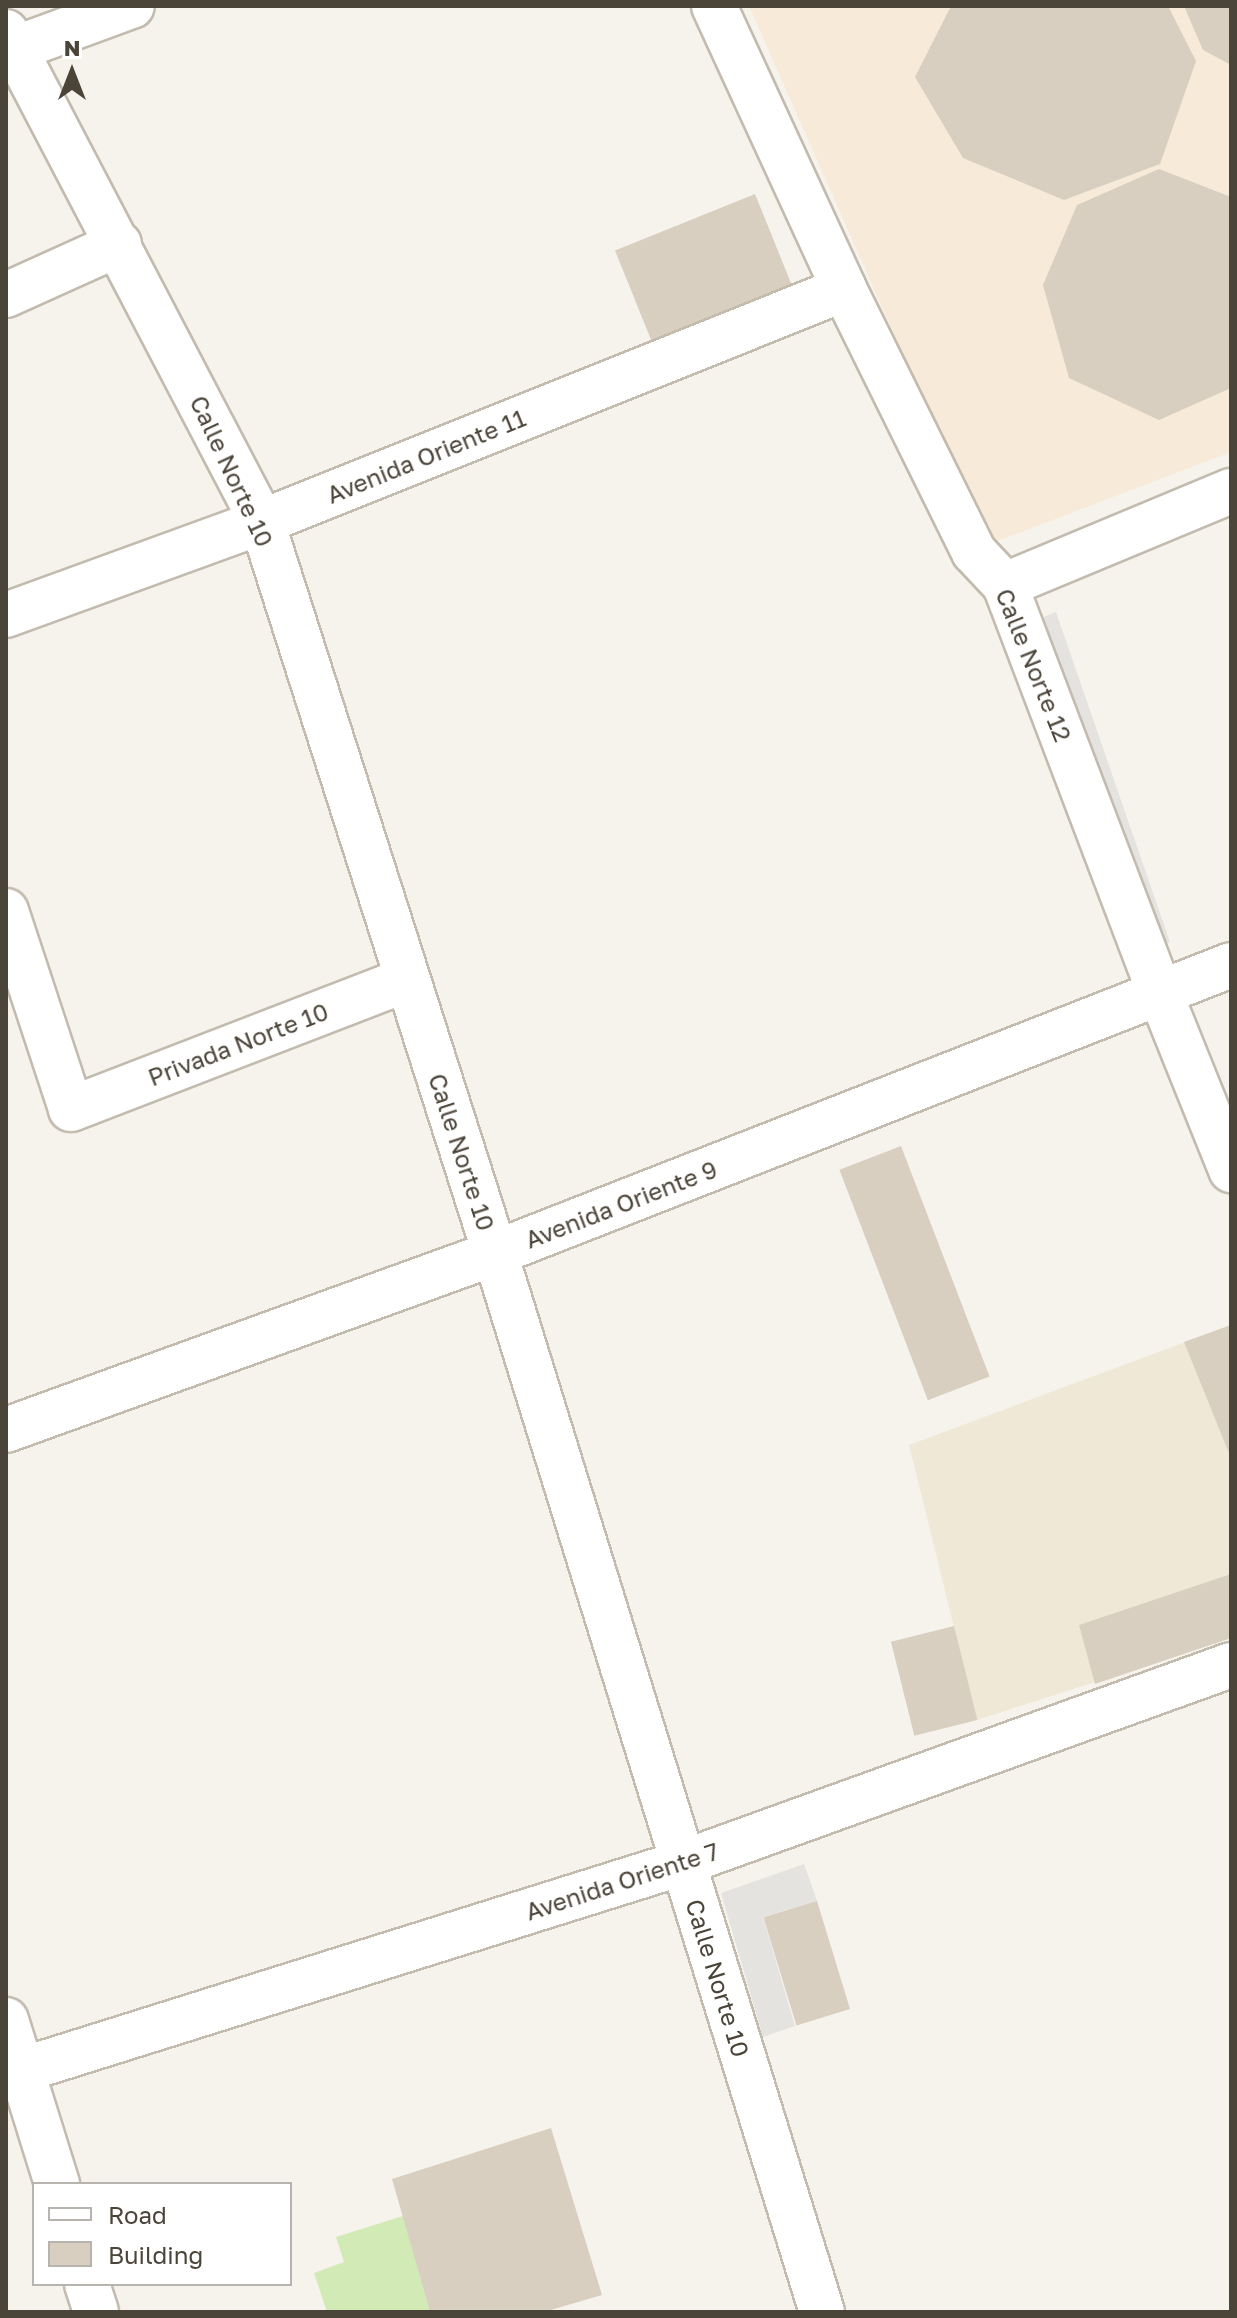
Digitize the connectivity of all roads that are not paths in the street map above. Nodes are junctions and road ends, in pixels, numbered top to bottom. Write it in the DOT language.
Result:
graph roads {
  1 [pos="132,6"];
  2 [pos="714,6"];
  3 [pos="8,44"];
  4 [pos="119,244"];
  5 [pos="844,289"];
  6 [pos="6,295"];
  7 [pos="1231,491"];
  8 [pos="262,522"];
  9 [pos="1005,585"];
  10 [pos="6,615"];
  11 [pos="6,911"];
  12 [pos="1231,965"];
  13 [pos="405,980"];
  14 [pos="1160,993"];
  15 [pos="1231,1170"];
  16 [pos="495,1253"];
  17 [pos="6,1430"];
  18 [pos="1231,1665"];
  19 [pos="682,1863"];
  20 [pos="6,2020"];
  21 [pos="14,2072"];
  22 [pos="56,2182"];
  23 [pos="88,2286"];
  24 [pos="96,2312"];
  25 [pos="822,2312"];
  1 -- 3 [label="street"];
  2 -- 5 [label="street, Calle Norte 12"];
  3 -- 4 [label="street, Calle Norte 10"];
  4 -- 6 [label="street"];
  4 -- 8 [label="street, Calle Norte 10"];
  5 -- 8 [label="street, Avenida Oriente 11"];
  5 -- 9 [label="street, Calle Norte 12"];
  7 -- 9 [label="street"];
  8 -- 10 [label="street, Avenida Oriente 11"];
  8 -- 13 [label="street, Calle Norte 10"];
  9 -- 14 [label="street, Calle Norte 12"];
  11 -- 13 [label="street, Privada Norte 10"];
  12 -- 14 [label="street, Avenida Oriente 9"];
  13 -- 16 [label="street, Calle Norte 10"];
  14 -- 15 [label="street, Calle Norte 12"];
  14 -- 16 [label="street, Avenida Oriente 9"];
  16 -- 17 [label="street, Avenida Oriente 9"];
  16 -- 19 [label="street, Calle Norte 10"];
  18 -- 19 [label="street, Avenida Oriente 7"];
  19 -- 21 [label="street, Avenida Oriente 7"];
  19 -- 25 [label="street, Calle Norte 10"];
  20 -- 21 [label="street"];
  21 -- 22 [label="street"];
  23 -- 24 [label="street"];
}
